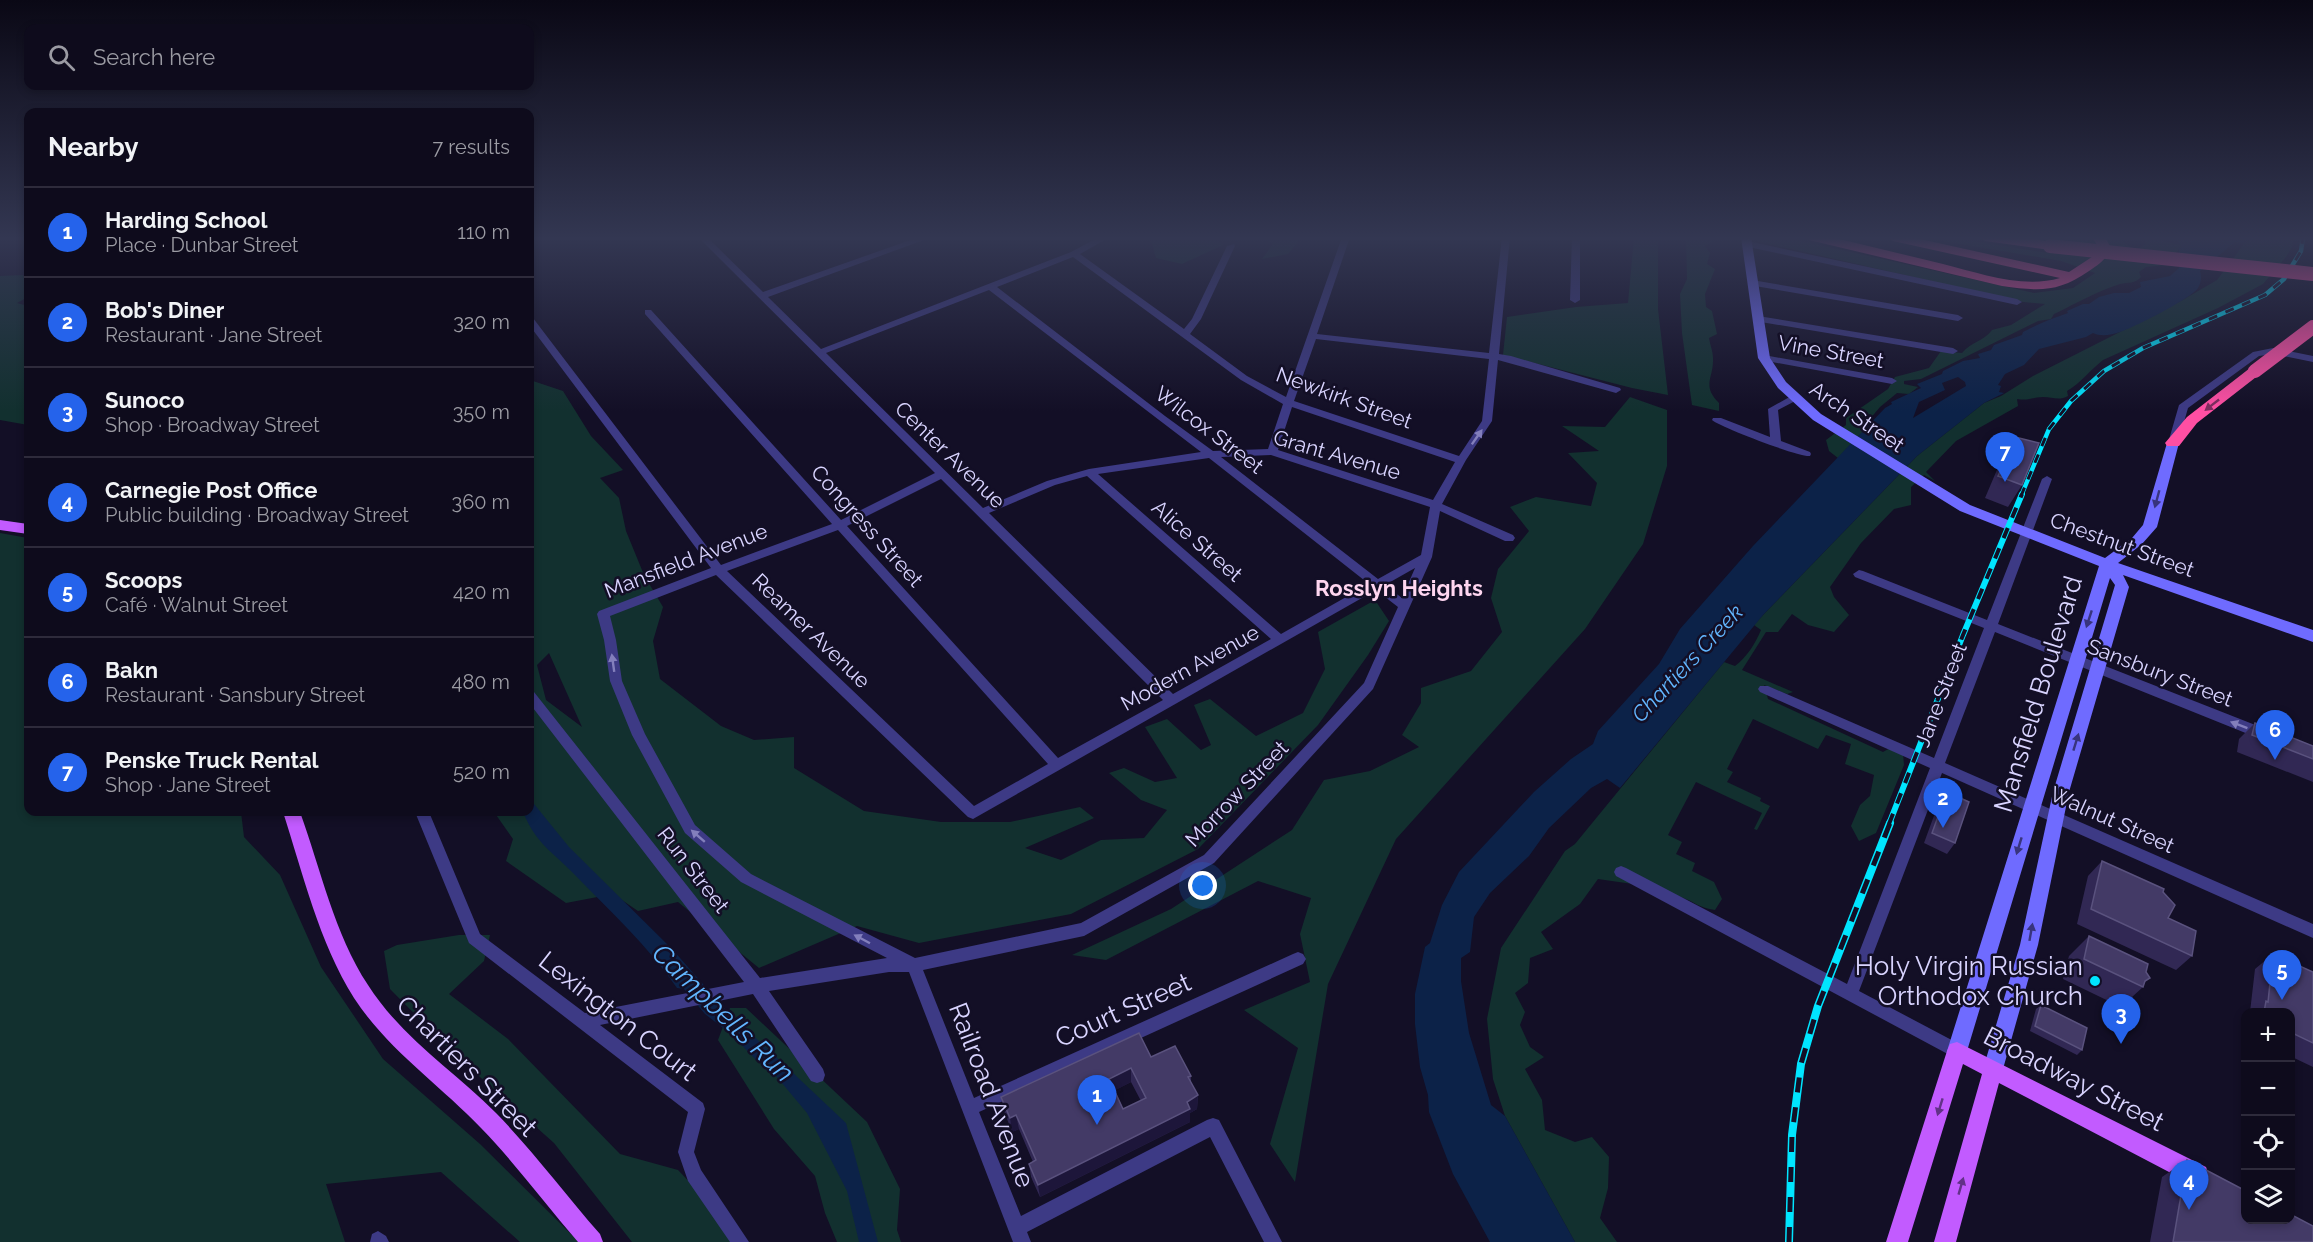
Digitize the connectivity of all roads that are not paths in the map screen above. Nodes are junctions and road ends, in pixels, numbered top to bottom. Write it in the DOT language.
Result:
graph roads {
  1 [pos="765,295"];
  2 [pos="967,295"];
  3 [pos="1002,295"];
  4 [pos="1131,295"];
  5 [pos="1208,295"];
  6 [pos="1326,295"];
  7 [pos="1499,295"];
  8 [pos="1575,295"];
  9 [pos="1754,295"];
  10 [pos="1818,295"];
  11 [pos="1982,295"];
  12 [pos="762,296"];
  13 [pos="1575,300"];
  14 [pos="2017,303"];
  15 [pos="648,312"];
  16 [pos="1958,318"];
  17 [pos="1758,319"];
  18 [pos="534,325"];
  19 [pos="2313,327"];
  20 [pos="1185,334"];
  21 [pos="1311,336"];
  22 [pos="1953,351"];
  23 [pos="818,353"];
  24 [pos="1492,356"];
  25 [pos="1764,358"];
  26 [pos="2313,359"];
  27 [pos="1892,381"];
  28 [pos="1616,390"];
  29 [pos="1793,398"];
  30 [pos="1287,402"];
  31 [pos="1717,420"];
  32 [pos="1776,443"];
  33 [pos="2173,443"];
  34 [pos="1272,452"];
  35 [pos="1211,454"];
  36 [pos="1806,454"];
  37 [pos="1461,460"];
  38 [pos="1089,472"];
  39 [pos="942,474"];
  40 [pos="2047,479"];
  41 [pos="1922,483"];
  42 [pos="1436,505"];
  43 [pos="982,512"];
  44 [pos="0,525"];
  45 [pos="840,525"];
  46 [pos="24,528"];
  47 [pos="2027,533"];
  48 [pos="1509,538"];
  49 [pos="1426,557"];
  50 [pos="2107,564"];
  51 [pos="720,571"];
  52 [pos="1859,574"];
  53 [pos="1376,585"];
  54 [pos="1404,606"];
  55 [pos="1990,626"];
  56 [pos="2313,636"];
  57 [pos="1280,640"];
  58 [pos="2075,661"];
  59 [pos="2097,670"];
  60 [pos="1764,689"];
  61 [pos="534,700"];
  62 [pos="1172,700"];
  63 [pos="2279,740"];
  64 [pos="1938,765"];
  65 [pos="1057,766"];
  66 [pos="2031,807"];
  67 [pos="973,813"];
  68 [pos="293,816"];
  69 [pos="424,816"];
  70 [pos="2055,818"];
  71 [pos="1621,872"];
  72 [pos="2313,931"];
  73 [pos="1298,959"];
  74 [pos="914,965"];
  75 [pos="757,986"];
  76 [pos="1851,993"];
  77 [pos="583,1021"];
  78 [pos="1957,1051"];
  79 [pos="1994,1069"];
  80 [pos="817,1075"];
  81 [pos="969,1108"];
  82 [pos="2215,1184"];
  83 [pos="1019,1235"];
  84 [pos="592,1242"];
  85 [pos="740,1242"];
  86 [pos="1273,1242"];
  87 [pos="1897,1242"];
  88 [pos="1945,1242"];
  1 -- 12 [label="street"];
  2 -- 23 [label="street"];
  3 -- 35 [label="street, Wilcox Street"];
  4 -- 20 [label="street, Newkirk Street"];
  5 -- 20 [label="street"];
  6 -- 21 [label="street"];
  7 -- 24 [label="street, Morrow Street"];
  8 -- 13 [label="street"];
  9 -- 17 [label="main road, Arch Street"];
  10 -- 16 [label="street"];
  11 -- 14 [label="street"];
  12 -- 23 [label="street, Center Avenue"];
  15 -- 45 [label="street, Congress Street"];
  17 -- 22 [label="street"];
  17 -- 25 [label="main road, Arch Street"];
  18 -- 51 [label="street, Reamer Avenue"];
  19 -- 33 [label="highway, one-way, bridge"];
  20 -- 30 [label="street, Newkirk Street"];
  21 -- 24 [label="street"];
  21 -- 30 [label="street"];
  23 -- 39 [label="street, Center Avenue"];
  24 -- 28 [label="street"];
  37 -- 24 [label="street, Morrow Street, one-way"];
  25 -- 27 [label="street, Vine Street"];
  25 -- 29 [label="main road, Arch Street"];
  26 -- 33 [label="street"];
  29 -- 32 [label="street"];
  29 -- 41 [label="main road, Arch Street"];
  30 -- 34 [label="street"];
  30 -- 37 [label="street, Newkirk Street"];
  31 -- 32 [label="street"];
  32 -- 36 [label="street"];
  33 -- 50 [label="main road, one-way"];
  34 -- 35 [label="street, Grant Avenue"];
  34 -- 42 [label="street, Grant Avenue"];
  35 -- 38 [label="street, Grant Avenue"];
  35 -- 53 [label="street, Wilcox Street"];
  37 -- 42 [label="street, Morrow Street"];
  38 -- 43 [label="street, Grant Avenue"];
  38 -- 57 [label="street, Alice Street"];
  39 -- 43 [label="street, Center Avenue"];
  39 -- 45 [label="street, Mansfield Avenue"];
  40 -- 47 [label="street, Jane Street"];
  41 -- 47 [label="main road, Chestnut Street"];
  42 -- 48 [label="street, Grant Avenue"];
  42 -- 49 [label="street, Morrow Street"];
  43 -- 62 [label="street, Center Avenue"];
  44 -- 46 [label="main road"];
  45 -- 51 [label="street, Mansfield Avenue"];
  45 -- 65 [label="street, Congress Street"];
  47 -- 50 [label="main road, Chestnut Street"];
  47 -- 55 [label="street, Jane Street"];
  49 -- 53 [label="street, Modern Avenue"];
  49 -- 54 [label="street, Morrow Street"];
  50 -- 56 [label="main road, Chestnut Street"];
  50 -- 58 [label="main road, Mansfield Boulevard, one-way"];
  50 -- 59 [label="main road, Mansfield Boulevard"];
  51 -- 67 [label="street, Reamer Avenue"];
  74 -- 51 [label="street, Mansfield Avenue, one-way"];
  52 -- 55 [label="street, Sansbury Street"];
  53 -- 54 [label="street, Wilcox Street"];
  53 -- 57 [label="street, Modern Avenue"];
  54 -- 74 [label="street, Morrow Street"];
  55 -- 58 [label="street, Sansbury Street"];
  55 -- 64 [label="street, Jane Street"];
  57 -- 62 [label="street, Modern Avenue"];
  58 -- 59 [label="street, Sansbury Street"];
  58 -- 66 [label="main road, Mansfield Boulevard"];
  63 -- 59 [label="street, Sansbury Street, one-way"];
  70 -- 59 [label="main road, Mansfield Boulevard, one-way"];
  60 -- 64 [label="street, Walnut Street"];
  61 -- 75 [label="street, Run Street"];
  62 -- 65 [label="street, Modern Avenue"];
  64 -- 66 [label="street, Walnut Street"];
  64 -- 76 [label="street, Jane Street"];
  65 -- 67 [label="street, Modern Avenue"];
  66 -- 70 [label="street, Walnut Street"];
  66 -- 78 [label="main road, Mansfield Boulevard, one-way"];
  68 -- 84 [label="main road, Chartiers Street"];
  69 -- 77 [label="street, Lexington Court"];
  70 -- 72 [label="street, Walnut Street"];
  79 -- 70 [label="main road, Mansfield Boulevard, one-way"];
  71 -- 76 [label="street, Broadway Street"];
  73 -- 81 [label="street, Court Street"];
  74 -- 75 [label="street, Morrow Street"];
  74 -- 81 [label="street, Railroad Avenue"];
  75 -- 77 [label="street, Morrow Street"];
  75 -- 80 [label="street, Run Street"];
  76 -- 78 [label="street, Broadway Street"];
  77 -- 85 [label="street, Lexington Court"];
  78 -- 79 [label="main road, Broadway Street"];
  78 -- 87 [label="main road, Mansfield Boulevard, one-way"];
  79 -- 82 [label="main road, Broadway Street"];
  88 -- 79 [label="main road, Mansfield Boulevard, one-way"];
  81 -- 83 [label="street, Railroad Avenue"];
  83 -- 86 [label="street"];
}
